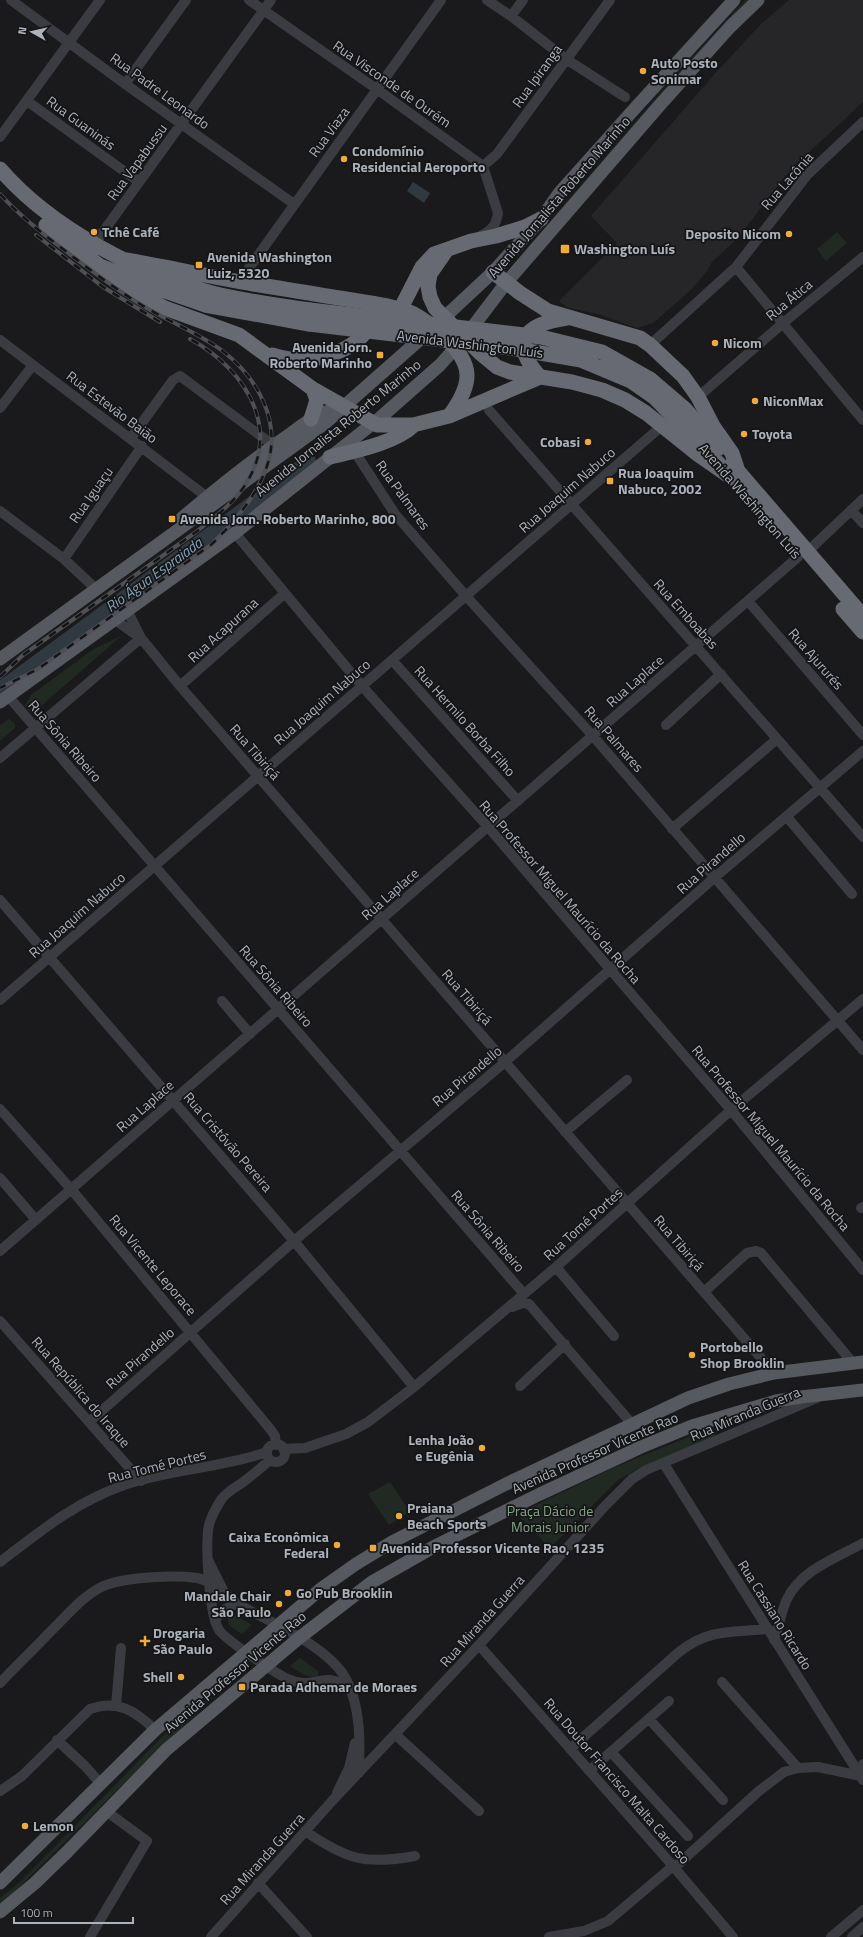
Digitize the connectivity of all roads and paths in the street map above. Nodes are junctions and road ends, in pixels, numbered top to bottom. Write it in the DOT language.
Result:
graph roads {
  1 [pos="13,0"];
  2 [pos="100,0"];
  3 [pos="186,0"];
  4 [pos="249,0"];
  5 [pos="271,0"];
  6 [pos="442,0"];
  7 [pos="487,0"];
  8 [pos="523,0"];
  9 [pos="610,0"];
  10 [pos="725,0"];
  11 [pos="734,0"];
  12 [pos="758,0"];
  13 [pos="264,11"];
  14 [pos="721,14"];
  15 [pos="511,16"];
  16 [pos="69,41"];
  17 [pos="566,59"];
  18 [pos="124,84"];
  19 [pos="378,90"];
  20 [pos="625,97"];
  21 [pos="27,101"];
  22 [pos="863,122"];
  23 [pos="181,124"];
  24 [pos="0,137"];
  25 [pos="483,166"];
  26 [pos="0,169"];
  27 [pos="138,182"];
  28 [pos="0,184"];
  29 [pos="294,204"];
  30 [pos="541,219"];
  31 [pos="471,241"];
  32 [pos="95,243"];
  33 [pos="446,251"];
  34 [pos="863,257"];
  35 [pos="126,260"];
  36 [pos="100,266"];
  37 [pos="736,267"];
  38 [pos="493,272"];
  39 [pos="240,282"];
  40 [pos="506,283"];
  41 [pos="364,302"];
  42 [pos="400,310"];
  43 [pos="309,317"];
  44 [pos="568,318"];
  45 [pos="439,322"];
  46 [pos="782,324"];
  47 [pos="0,340"];
  48 [pos="461,343"];
  49 [pos="650,345"];
  50 [pos="267,354"];
  51 [pos="33,365"];
  52 [pos="540,377"];
  53 [pos="313,389"];
  54 [pos="698,397"];
  55 [pos="0,408"];
  56 [pos="489,410"];
  57 [pos="340,411"];
  58 [pos="449,416"];
  59 [pos="311,419"];
  60 [pos="863,420"];
  61 [pos="373,424"];
  62 [pos="414,424"];
  63 [pos="663,426"];
  64 [pos="131,438"];
  65 [pos="274,445"];
  66 [pos="142,446"];
  67 [pos="352,447"];
  68 [pos="330,457"];
  69 [pos="735,474"];
  70 [pos="207,497"];
  71 [pos="863,499"];
  72 [pos="571,505"];
  73 [pos="852,510"];
  74 [pos="0,511"];
  75 [pos="863,523"];
  76 [pos="235,533"];
  77 [pos="803,555"];
  78 [pos="64,559"];
  79 [pos="140,559"];
  80 [pos="96,589"];
  81 [pos="284,594"];
  82 [pos="466,596"];
  83 [pos="748,601"];
  84 [pos="127,610"];
  85 [pos="863,616"];
  86 [pos="114,619"];
  87 [pos="863,632"];
  88 [pos="141,638"];
  89 [pos="696,647"];
  90 [pos="0,659"];
  91 [pos="392,660"];
  92 [pos="721,674"];
  93 [pos="180,686"];
  94 [pos="362,686"];
  95 [pos="4,699"];
  96 [pos="666,725"];
  97 [pos="35,728"];
  98 [pos="593,736"];
  99 [pos="863,736"];
  100 [pos="778,739"];
  101 [pos="863,751"];
  102 [pos="0,758"];
  103 [pos="258,777"];
  104 [pos="819,788"];
  105 [pos="518,801"];
  106 [pos="787,817"];
  107 [pos="488,827"];
  108 [pos="672,829"];
  109 [pos="863,836"];
  110 [pos="154,866"];
  111 [pos="714,878"];
  112 [pos="852,894"];
  113 [pos="0,900"];
  114 [pos="382,920"];
  115 [pos="50,957"];
  116 [pos="610,971"];
  117 [pos="863,999"];
  118 [pos="0,1000"];
  119 [pos="222,1001"];
  120 [pos="278,1010"];
  121 [pos="838,1021"];
  122 [pos="250,1034"];
  123 [pos="863,1050"];
  124 [pos="505,1062"];
  125 [pos="627,1080"];
  126 [pos="174,1100"];
  127 [pos="0,1109"];
  128 [pos="731,1110"];
  129 [pos="565,1132"];
  130 [pos="399,1150"];
  131 [pos="0,1178"];
  132 [pos="71,1189"];
  133 [pos="626,1203"];
  134 [pos="36,1220"];
  135 [pos="294,1241"];
  136 [pos="0,1251"];
  137 [pos="556,1267"];
  138 [pos="863,1270"];
  139 [pos="704,1292"];
  140 [pos="524,1294"];
  141 [pos="505,1310"];
  142 [pos="0,1321"];
  143 [pos="191,1332"];
  144 [pos="614,1336"];
  145 [pos="565,1344"];
  146 [pos="858,1363"];
  147 [pos="774,1373"];
  148 [pos="414,1386"];
  149 [pos="520,1386"];
  150 [pos="863,1390"];
  151 [pos="824,1394"];
  152 [pos="89,1422"];
  153 [pos="632,1424"];
  154 [pos="280,1447"];
  155 [pos="269,1456"];
  156 [pos="248,1459"];
  157 [pos="664,1464"];
  158 [pos="255,1473"];
  159 [pos="141,1481"];
  160 [pos="863,1543"];
  161 [pos="208,1560"];
  162 [pos="0,1562"];
  163 [pos="210,1583"];
  164 [pos="225,1593"];
  165 [pos="239,1604"];
  166 [pos="216,1621"];
  167 [pos="277,1625"];
  168 [pos="767,1629"];
  169 [pos="299,1638"];
  170 [pos="774,1640"];
  171 [pos="479,1645"];
  172 [pos="121,1648"];
  173 [pos="247,1652"];
  174 [pos="330,1660"];
  175 [pos="266,1666"];
  176 [pos="323,1679"];
  177 [pos="722,1682"];
  178 [pos="0,1683"];
  179 [pos="351,1691"];
  180 [pos="669,1702"];
  181 [pos="116,1706"];
  182 [pos="648,1720"];
  183 [pos="155,1730"];
  184 [pos="396,1735"];
  185 [pos="58,1740"];
  186 [pos="570,1749"];
  187 [pos="611,1752"];
  188 [pos="357,1753"];
  189 [pos="376,1756"];
  190 [pos="863,1764"];
  191 [pos="349,1768"];
  192 [pos="798,1768"];
  193 [pos="589,1771"];
  194 [pos="359,1773"];
  195 [pos="862,1778"];
  196 [pos="100,1784"];
  197 [pos="0,1791"];
  198 [pos="723,1800"];
  199 [pos="332,1802"];
  200 [pos="106,1811"];
  201 [pos="479,1811"];
  202 [pos="306,1832"];
  203 [pos="688,1836"];
  204 [pos="415,1856"];
  205 [pos="674,1867"];
  206 [pos="0,1883"];
  207 [pos="258,1883"];
  208 [pos="863,1910"];
  209 [pos="0,1912"];
  210 [pos="863,1927"];
  211 [pos="90,1937"];
  212 [pos="211,1937"];
  213 [pos="307,1937"];
  214 [pos="549,1937"];
  215 [pos="733,1937"];
  216 [pos="832,1937"];
  217 [pos="852,1937"];
  1 -- 16 [label="street, Rua Padre Leonardo"];
  2 -- 16 [label="street"];
  3 -- 18 [label="street"];
  4 -- 13 [label="street, Rua Visconde de Ourém"];
  5 -- 13 [label="street, Rua Vapabussu"];
  6 -- 19 [label="street, Rua Viaza"];
  7 -- 15 [label="street"];
  8 -- 15 [label="street"];
  9 -- 17 [label="street, Rua Ipiranga"];
  10 -- 14 [label="street"];
  11 -- 14 [label="main road, Avenida Jornalista Roberto Marinho"];
  12 -- 40 [label="main road, Avenida Jornalista Roberto Marinho"];
  13 -- 19 [label="street, Rua Visconde de Ourém"];
  13 -- 23 [label="street, Rua Vapabussu"];
  14 -- 30 [label="main road, Avenida Jornalista Roberto Marinho"];
  15 -- 17 [label="street"];
  16 -- 18 [label="street, Rua Padre Leonardo"];
  16 -- 21 [label="street"];
  17 -- 20 [label="street"];
  17 -- 25 [label="street, Rua Ipiranga"];
  18 -- 23 [label="street, Rua Padre Leonardo"];
  19 -- 25 [label="street, Rua Visconde de Ourém"];
  19 -- 29 [label="street, Rua Viaza"];
  21 -- 24 [label="street"];
  21 -- 27 [label="street, Rua Guaninás"];
  22 -- 37 [label="street, Rua Lacônia"];
  23 -- 27 [label="street, Rua Vapabussu"];
  23 -- 29 [label="street, Rua Padre Leonardo"];
  25 -- 31 [label="street"];
  26 -- 32 [label="highway, Avenida Washington Luís"];
  27 -- 32 [label="street, Rua Vapabussu"];
  28 -- 36 [label="highway, Avenida Washington Luís"];
  29 -- 39 [label="street, Rua Viaza"];
  30 -- 31 [label="highway"];
  30 -- 38 [label="main road, Avenida Jornalista Roberto Marinho"];
  31 -- 33 [label="highway"];
  32 -- 35 [label="highway, Avenida Washington Luís"];
  33 -- 42 [label="highway"];
  33 -- 45 [label="highway"];
  34 -- 46 [label="street, Rua Ática"];
  35 -- 39 [label="highway"];
  35 -- 43 [label="highway, Avenida Washington Luís"];
  36 -- 43 [label="highway, Avenida Washington Luís"];
  36 -- 50 [label="highway"];
  37 -- 46 [label="street"];
  37 -- 49 [label="street, Rua Lacônia"];
  38 -- 40 [label="highway"];
  38 -- 45 [label="main road, Avenida Jornalista Roberto Marinho"];
  39 -- 41 [label="highway"];
  40 -- 44 [label="highway"];
  40 -- 48 [label="main road, Avenida Jornalista Roberto Marinho"];
  41 -- 42 [label="highway"];
  41 -- 50 [label="highway"];
  42 -- 45 [label="highway"];
  43 -- 69 [label="highway, Avenida Washington Luís, bridge"];
  43 -- 69 [label="highway, Avenida Washington Luís, bridge"];
  44 -- 49 [label="highway"];
  44 -- 52 [label="highway"];
  45 -- 48 [label="highway"];
  45 -- 57 [label="main road, Avenida Jornalista Roberto Marinho"];
  46 -- 54 [label="street, Rua Ática"];
  46 -- 60 [label="street"];
  47 -- 51 [label="street, Rua Estevão Baião"];
  48 -- 52 [label="highway"];
  48 -- 58 [label="highway"];
  48 -- 61 [label="main road, Avenida Jornalista Roberto Marinho"];
  49 -- 54 [label="highway"];
  50 -- 53 [label="highway"];
  51 -- 55 [label="street"];
  51 -- 64 [label="street, Rua Estevão Baião"];
  52 -- 58 [label="highway"];
  52 -- 63 [label="highway"];
  53 -- 57 [label="highway"];
  53 -- 59 [label="highway"];
  54 -- 69 [label="highway"];
  56 -- 72 [label="street, Rua Emboabas"];
  57 -- 59 [label="main road"];
  57 -- 61 [label="highway"];
  57 -- 79 [label="main road, Avenida Jornalista Roberto Marinho"];
  58 -- 62 [label="highway"];
  59 -- 65 [label="main road"];
  61 -- 62 [label="highway"];
  61 -- 67 [label="main road, Avenida Jornalista Roberto Marinho"];
  62 -- 67 [label="highway"];
  63 -- 69 [label="highway"];
  63 -- 72 [label="street, Rua Joaquim Nabuco"];
  64 -- 65 [label="street"];
  64 -- 66 [label="street, Rua Estevão Baião"];
  65 -- 70 [label="main road"];
  66 -- 70 [label="street, Rua Estevão Baião"];
  66 -- 78 [label="street, Rua Iguaçu"];
  67 -- 68 [label="highway"];
  67 -- 82 [label="street, Rua Palmares"];
  68 -- 76 [label="main road, Avenida Jornalista Roberto Marinho"];
  69 -- 77 [label="highway, Avenida Washington Luís"];
  70 -- 79 [label="main road"];
  71 -- 73 [label="street, Rua Laplace"];
  72 -- 82 [label="street, Rua Joaquim Nabuco"];
  72 -- 89 [label="street, Rua Emboabas"];
  73 -- 75 [label="street"];
  73 -- 77 [label="street, Rua Laplace"];
  74 -- 78 [label="street"];
  76 -- 81 [label="street, Rua Professor Miguel Maurício da Rocha"];
  76 -- 84 [label="main road, Avenida Jornalista Roberto Marinho"];
  77 -- 83 [label="street, Rua Laplace"];
  77 -- 85 [label="highway, Avenida Washington Luís"];
  77 -- 87 [label="highway, Avenida Washington Luís"];
  78 -- 80 [label="street"];
  79 -- 80 [label="main road, Avenida Jornalista Roberto Marinho"];
  80 -- 90 [label="main road, Avenida Jornalista Roberto Marinho"];
  81 -- 93 [label="street, Rua Acapurana"];
  81 -- 94 [label="street, Rua Professor Miguel Maurício da Rocha"];
  82 -- 91 [label="street, Rua Joaquim Nabuco"];
  82 -- 98 [label="street, Rua Palmares"];
  83 -- 89 [label="street, Rua Laplace"];
  83 -- 99 [label="street, Rua Ajururés"];
  84 -- 86 [label="main road, Avenida Jornalista Roberto Marinho"];
  84 -- 88 [label="street, Rua Tibiriçá"];
  86 -- 88 [label="street, Rua Tibiriçá"];
  86 -- 95 [label="main road, Avenida Jornalista Roberto Marinho"];
  88 -- 93 [label="street, Rua Tibiriçá"];
  88 -- 97 [label="street"];
  89 -- 92 [label="street, Rua Emboabas"];
  89 -- 98 [label="street, Rua Laplace"];
  91 -- 94 [label="street, Rua Joaquim Nabuco"];
  91 -- 105 [label="street, Rua Hermilo Borba Filho"];
  92 -- 96 [label="street"];
  92 -- 100 [label="street, Rua Emboabas"];
  93 -- 103 [label="street, Rua Tibiriçá"];
  94 -- 103 [label="street, Rua Joaquim Nabuco"];
  94 -- 107 [label="street, Rua Professor Miguel Maurício da Rocha"];
  95 -- 97 [label="street, Rua Sônia Ribeiro"];
  97 -- 102 [label="street"];
  97 -- 110 [label="street, Rua Sônia Ribeiro"];
  98 -- 105 [label="street, Rua Laplace"];
  98 -- 108 [label="street, Rua Palmares"];
  100 -- 104 [label="street, Rua Emboabas"];
  100 -- 108 [label="street"];
  101 -- 104 [label="street, Rua Pirandello"];
  103 -- 110 [label="street, Rua Joaquim Nabuco"];
  103 -- 114 [label="street, Rua Tibiriçá"];
  104 -- 106 [label="street, Rua Pirandello"];
  104 -- 109 [label="street, Rua Emboabas"];
  105 -- 107 [label="street, Rua Laplace"];
  106 -- 111 [label="street, Rua Pirandello"];
  106 -- 112 [label="street"];
  107 -- 114 [label="street, Rua Laplace"];
  107 -- 116 [label="street, Rua Professor Miguel Maurício da Rocha"];
  108 -- 111 [label="street, Rua Palmares"];
  110 -- 115 [label="street, Rua Joaquim Nabuco"];
  110 -- 120 [label="street, Rua Sônia Ribeiro"];
  111 -- 116 [label="street, Rua Pirandello"];
  111 -- 121 [label="street, Rua Palmares"];
  113 -- 115 [label="street, Rua Cristóvão Pereira"];
  114 -- 120 [label="street, Rua Laplace"];
  114 -- 124 [label="street, Rua Tibiriçá"];
  115 -- 118 [label="street, Rua Joaquim Nabuco"];
  115 -- 126 [label="street, Rua Cristóvão Pereira"];
  116 -- 124 [label="street, Rua Pirandello"];
  116 -- 128 [label="street, Rua Professor Miguel Maurício da Rocha"];
  117 -- 121 [label="street, Rua Tomé Portes"];
  119 -- 122 [label="street"];
  120 -- 122 [label="street, Rua Laplace"];
  120 -- 130 [label="street, Rua Sônia Ribeiro"];
  121 -- 123 [label="street, Rua Palmares"];
  121 -- 128 [label="street, Rua Tomé Portes"];
  122 -- 126 [label="street, Rua Laplace"];
  124 -- 129 [label="street, Rua Tibiriçá"];
  124 -- 130 [label="street, Rua Pirandello"];
  125 -- 129 [label="street"];
  126 -- 132 [label="street, Rua Laplace"];
  126 -- 135 [label="street, Rua Cristóvão Pereira"];
  127 -- 132 [label="street, Rua Vicente Leporace"];
  128 -- 133 [label="street, Rua Tomé Portes"];
  128 -- 138 [label="street, Rua Professor Miguel Maurício da Rocha"];
  129 -- 133 [label="street, Rua Tibiriçá"];
  130 -- 135 [label="street, Rua Pirandello"];
  130 -- 140 [label="street, Rua Sônia Ribeiro"];
  131 -- 134 [label="street"];
  132 -- 134 [label="street, Rua Laplace"];
  132 -- 143 [label="street, Rua Vicente Leporace"];
  133 -- 137 [label="street, Rua Tomé Portes"];
  133 -- 139 [label="street, Rua Tibiriçá"];
  134 -- 136 [label="street, Rua Laplace"];
  135 -- 143 [label="street, Rua Pirandello"];
  135 -- 148 [label="street, Rua Cristóvão Pereira"];
  137 -- 140 [label="street, Rua Tomé Portes"];
  137 -- 144 [label="street"];
  139 -- 146 [label="street"];
  139 -- 147 [label="street, Rua Tibiriçá"];
  140 -- 141 [label="street, Rua Tomé Portes"];
  141 -- 145 [label="street"];
  141 -- 148 [label="street, Rua Tomé Portes"];
  142 -- 152 [label="street, Rua República do Iraque"];
  143 -- 152 [label="street, Rua Pirandello"];
  143 -- 154 [label="street, Rua Vicente Leporace"];
  145 -- 149 [label="street"];
  145 -- 153 [label="street"];
  146 -- 147 [label="main road, Avenida Professor Vicente Rao"];
  147 -- 153 [label="main road, Avenida Professor Vicente Rao"];
  148 -- 154 [label="street, Rua Tomé Portes"];
  150 -- 151 [label="main road, Avenida Professor Vicente Rao"];
  151 -- 157 [label="street, Rua Miranda Guerra"];
  151 -- 169 [label="main road, Avenida Professor Vicente Rao"];
  152 -- 159 [label="street, Rua República do Iraque"];
  153 -- 167 [label="main road, Avenida Professor Vicente Rao"];
  154 -- 155 [label="street"];
  154 -- 155 [label="street"];
  155 -- 156 [label="street, Rua Tomé Portes"];
  155 -- 158 [label="street"];
  156 -- 158 [label="street"];
  156 -- 159 [label="street, Rua Tomé Portes"];
  157 -- 168 [label="street, Rua Cassiano Ricardo"];
  157 -- 171 [label="street, Rua Miranda Guerra"];
  158 -- 161 [label="street"];
  159 -- 162 [label="street, Rua Tomé Portes"];
  160 -- 170 [label="street"];
  161 -- 163 [label="street"];
  161 -- 164 [label="street"];
  163 -- 164 [label="street"];
  163 -- 166 [label="street"];
  163 -- 178 [label="street"];
  164 -- 165 [label="street"];
  165 -- 166 [label="street"];
  165 -- 167 [label="street"];
  166 -- 173 [label="street"];
  167 -- 169 [label="street"];
  167 -- 173 [label="main road, Avenida Professor Vicente Rao"];
  168 -- 170 [label="street, Rua Cassiano Ricardo"];
  168 -- 186 [label="street"];
  169 -- 174 [label="street"];
  169 -- 175 [label="main road, Avenida Professor Vicente Rao"];
  170 -- 195 [label="street, Rua Cassiano Ricardo"];
  171 -- 184 [label="street, Rua Miranda Guerra"];
  171 -- 186 [label="street, Rua Doutor Francisco Malta Cardoso"];
  172 -- 181 [label="street"];
  173 -- 175 [label="street"];
  173 -- 183 [label="main road, Avenida Professor Vicente Rao"];
  174 -- 176 [label="street"];
  174 -- 179 [label="street"];
  175 -- 176 [label="street"];
  175 -- 200 [label="main road, Avenida Professor Vicente Rao"];
  176 -- 179 [label="street"];
  177 -- 192 [label="street"];
  179 -- 188 [label="street"];
  180 -- 182 [label="street"];
  181 -- 183 [label="street"];
  181 -- 185 [label="street"];
  182 -- 187 [label="street"];
  182 -- 198 [label="street"];
  183 -- 196 [label="main road, Avenida Professor Vicente Rao"];
  184 -- 189 [label="street, Rua Miranda Guerra"];
  184 -- 201 [label="street"];
  185 -- 196 [label="street"];
  185 -- 197 [label="street"];
  186 -- 193 [label="street, Rua Doutor Francisco Malta Cardoso"];
  187 -- 193 [label="street"];
  187 -- 203 [label="street"];
  188 -- 189 [label="street"];
  188 -- 191 [label="street"];
  188 -- 194 [label="street"];
  189 -- 194 [label="street, Rua Miranda Guerra"];
  190 -- 195 [label="street"];
  191 -- 194 [label="street"];
  191 -- 199 [label="street"];
  192 -- 195 [label="street"];
  192 -- 205 [label="street"];
  193 -- 205 [label="street, Rua Doutor Francisco Malta Cardoso"];
  194 -- 199 [label="street, Rua Miranda Guerra"];
  196 -- 206 [label="main road, Avenida Professor Vicente Rao"];
  199 -- 202 [label="street, Rua Miranda Guerra"];
  200 -- 209 [label="main road, Avenida Professor Vicente Rao"];
  200 -- 211 [label="street"];
  202 -- 204 [label="street"];
  202 -- 207 [label="street, Rua Miranda Guerra"];
  205 -- 214 [label="street"];
  205 -- 215 [label="street, Rua Doutor Francisco Malta Cardoso"];
  207 -- 212 [label="street, Rua Miranda Guerra"];
  207 -- 213 [label="street"];
  208 -- 216 [label="street"];
  210 -- 217 [label="street"];
}
